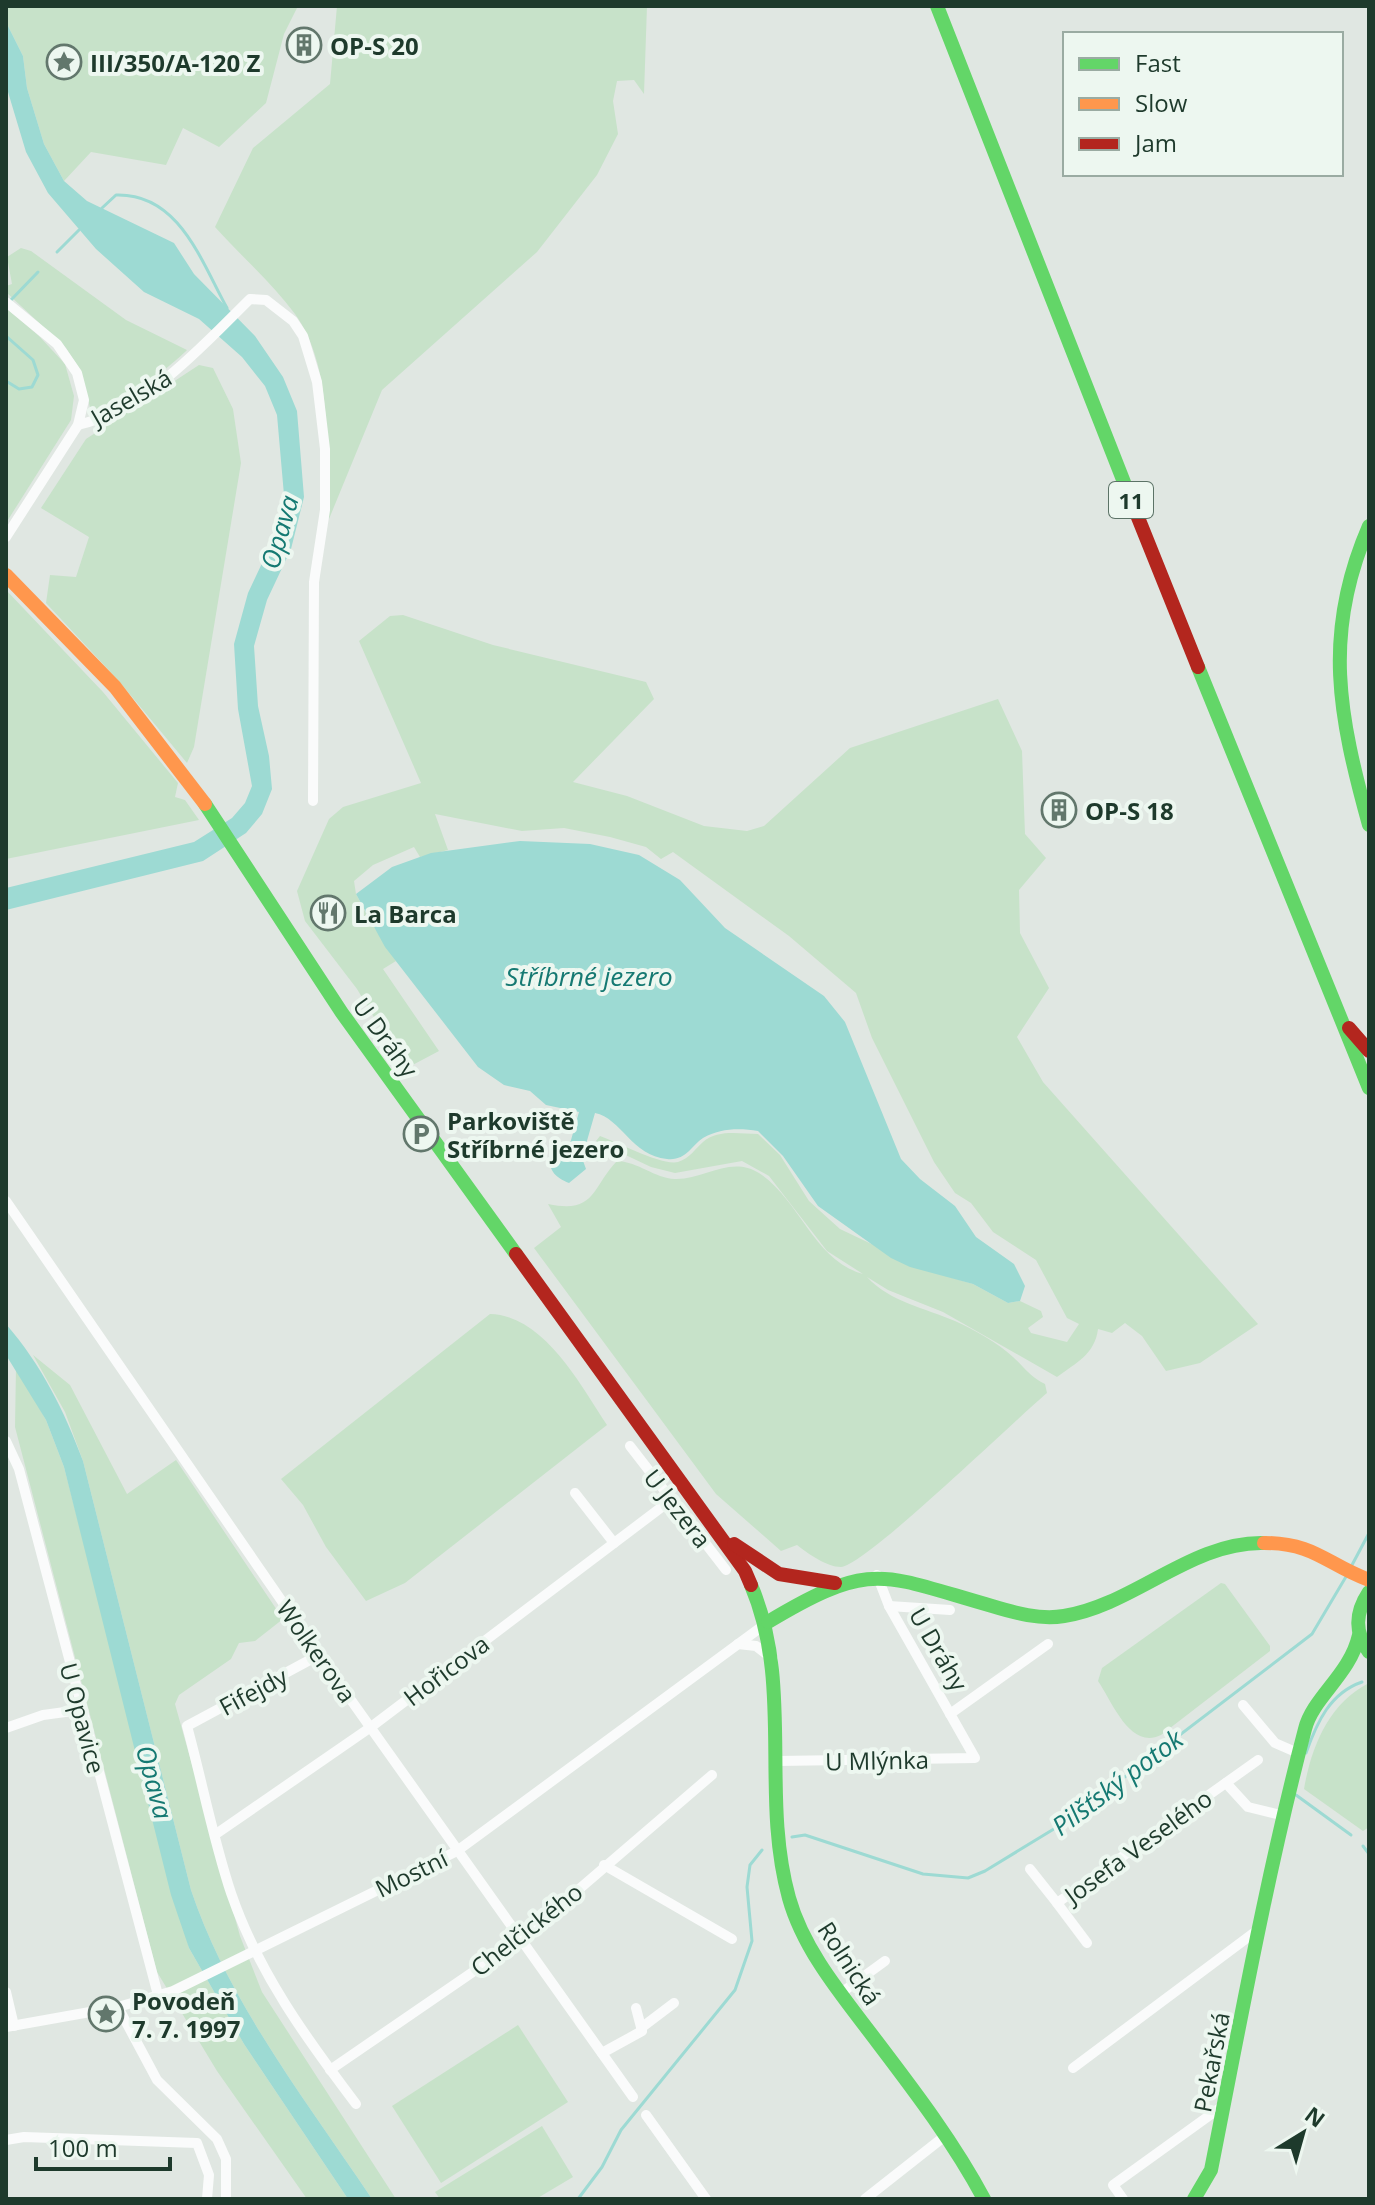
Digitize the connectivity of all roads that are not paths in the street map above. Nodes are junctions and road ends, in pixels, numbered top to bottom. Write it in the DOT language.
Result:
graph roads {
  1 [pos="937,6"];
  2 [pos="9,304"];
  3 [pos="78,425"];
  4 [pos="1369,526"];
  5 [pos="6,537"];
  6 [pos="6,575"];
  7 [pos="313,801"];
  8 [pos="1369,825"];
  9 [pos="1328,992"];
  10 [pos="1369,1051"];
  11 [pos="1369,1088"];
  12 [pos="6,1201"];
  13 [pos="6,1441"];
  14 [pos="630,1446"];
  15 [pos="575,1493"];
  16 [pos="671,1500"];
  17 [pos="721,1535"];
  18 [pos="614,1543"];
  19 [pos="726,1570"];
  20 [pos="877,1575"];
  21 [pos="1363,1578"];
  22 [pos="835,1583"];
  23 [pos="1365,1597"];
  24 [pos="889,1606"];
  25 [pos="950,1610"];
  26 [pos="768,1622"];
  27 [pos="1359,1635"];
  28 [pos="1048,1644"];
  29 [pos="736,1645"];
  30 [pos="1369,1652"];
  31 [pos="319,1655"];
  32 [pos="775,1661"];
  33 [pos="1369,1661"];
  34 [pos="1346,1669"];
  35 [pos="1243,1705"];
  36 [pos="80,1710"];
  37 [pos="950,1714"];
  38 [pos="371,1727"];
  39 [pos="6,1728"];
  40 [pos="1298,1753"];
  41 [pos="975,1758"];
  42 [pos="1258,1760"];
  43 [pos="778,1761"];
  44 [pos="712,1775"];
  45 [pos="1226,1783"];
  46 [pos="1285,1816"];
  47 [pos="216,1834"];
  48 [pos="457,1851"];
  49 [pos="604,1865"];
  50 [pos="1030,1869"];
  51 [pos="1057,1903"];
  52 [pos="1259,1929"];
  53 [pos="521,1939"];
  54 [pos="732,1939"];
  55 [pos="1087,1943"];
  56 [pos="251,1952"];
  57 [pos="885,1961"];
  58 [pos="6,1992"];
  59 [pos="841,1993"];
  60 [pos="158,1995"];
  61 [pos="674,2003"];
  62 [pos="118,2007"];
  63 [pos="636,2008"];
  64 [pos="10,2027"];
  65 [pos="641,2028"];
  66 [pos="602,2053"];
  67 [pos="1073,2068"];
  68 [pos="330,2070"];
  69 [pos="633,2097"];
  70 [pos="356,2104"];
  71 [pos="1225,2104"];
  72 [pos="646,2115"];
  73 [pos="945,2136"];
  74 [pos="6,2140"];
  75 [pos="207,2199"];
  76 [pos="226,2199"];
  77 [pos="706,2199"];
  78 [pos="865,2199"];
  79 [pos="984,2199"];
  80 [pos="1123,2199"];
  81 [pos="1194,2199"];
  1 -- 9 [label="street, 11"];
  2 -- 3 [label="street"];
  3 -- 5 [label="street, Jaselská"];
  3 -- 7 [label="street, Jaselská"];
  4 -- 8 [label="street"];
  6 -- 17 [label="street, U Dráhy"];
  9 -- 10 [label="street"];
  9 -- 11 [label="street, 11"];
  12 -- 31 [label="street, Wolkerova"];
  13 -- 36 [label="street, U Opavice"];
  14 -- 16 [label="street, U Jezera"];
  15 -- 18 [label="street"];
  16 -- 18 [label="street, Hořicova"];
  16 -- 19 [label="street, U Jezera"];
  17 -- 22 [label="street, U Dráhy"];
  17 -- 26 [label="street, U Dráhy"];
  18 -- 38 [label="street, Hořicova"];
  20 -- 21 [label="street, U Dráhy"];
  20 -- 22 [label="street, U Dráhy"];
  20 -- 24 [label="street, U Dráhy"];
  21 -- 23 [label="street, Pekařská"];
  22 -- 26 [label="street, U Dráhy"];
  23 -- 27 [label="street, Pekařská"];
  24 -- 25 [label="street, U Dráhy"];
  24 -- 37 [label="street, U Dráhy"];
  26 -- 29 [label="street, Mostní"];
  26 -- 32 [label="street, Rolnická"];
  27 -- 30 [label="street"];
  27 -- 34 [label="street, Pekařská"];
  28 -- 37 [label="street, U Dráhy"];
  29 -- 32 [label="street"];
  29 -- 48 [label="street, Mostní"];
  31 -- 38 [label="street, Wolkerova"];
  31 -- 47 [label="street, Fifejdy"];
  32 -- 43 [label="street, Rolnická"];
  33 -- 34 [label="street"];
  34 -- 40 [label="street, Pekařská"];
  35 -- 40 [label="street"];
  36 -- 39 [label="street"];
  36 -- 60 [label="street, U Opavice"];
  37 -- 41 [label="street, U Dráhy"];
  38 -- 47 [label="street, Hořicova"];
  38 -- 48 [label="street, Wolkerova"];
  40 -- 46 [label="street, Pekařská"];
  41 -- 43 [label="street, U Mlýnka"];
  42 -- 45 [label="street, Josefa Veselého"];
  43 -- 59 [label="street, Rolnická"];
  44 -- 49 [label="street, Chelčického"];
  45 -- 46 [label="street"];
  45 -- 51 [label="street, Josefa Veselého"];
  46 -- 52 [label="street, Pekařská"];
  47 -- 56 [label="street"];
  48 -- 53 [label="street, Wolkerova"];
  48 -- 56 [label="street, Mostní"];
  49 -- 53 [label="street, Chelčického"];
  49 -- 54 [label="street"];
  50 -- 51 [label="street"];
  51 -- 55 [label="street, Josefa Veselého"];
  52 -- 67 [label="street, Pekařská"];
  52 -- 71 [label="street, Pekařská"];
  53 -- 66 [label="street, Wolkerova"];
  53 -- 68 [label="street, Chelčického"];
  56 -- 60 [label="street, Mostní"];
  56 -- 68 [label="street"];
  57 -- 59 [label="street"];
  58 -- 64 [label="street"];
  59 -- 73 [label="street, Rolnická"];
  60 -- 62 [label="street, Mostní"];
  61 -- 65 [label="street"];
  62 -- 64 [label="street, Mostní"];
  62 -- 76 [label="street"];
  63 -- 65 [label="street"];
  65 -- 66 [label="street"];
  66 -- 69 [label="street, Wolkerova"];
  68 -- 70 [label="street"];
  71 -- 80 [label="street"];
  71 -- 81 [label="street, Pekařská"];
  72 -- 77 [label="street"];
  73 -- 78 [label="street"];
  73 -- 79 [label="street, Rolnická"];
  74 -- 75 [label="street"];
}
